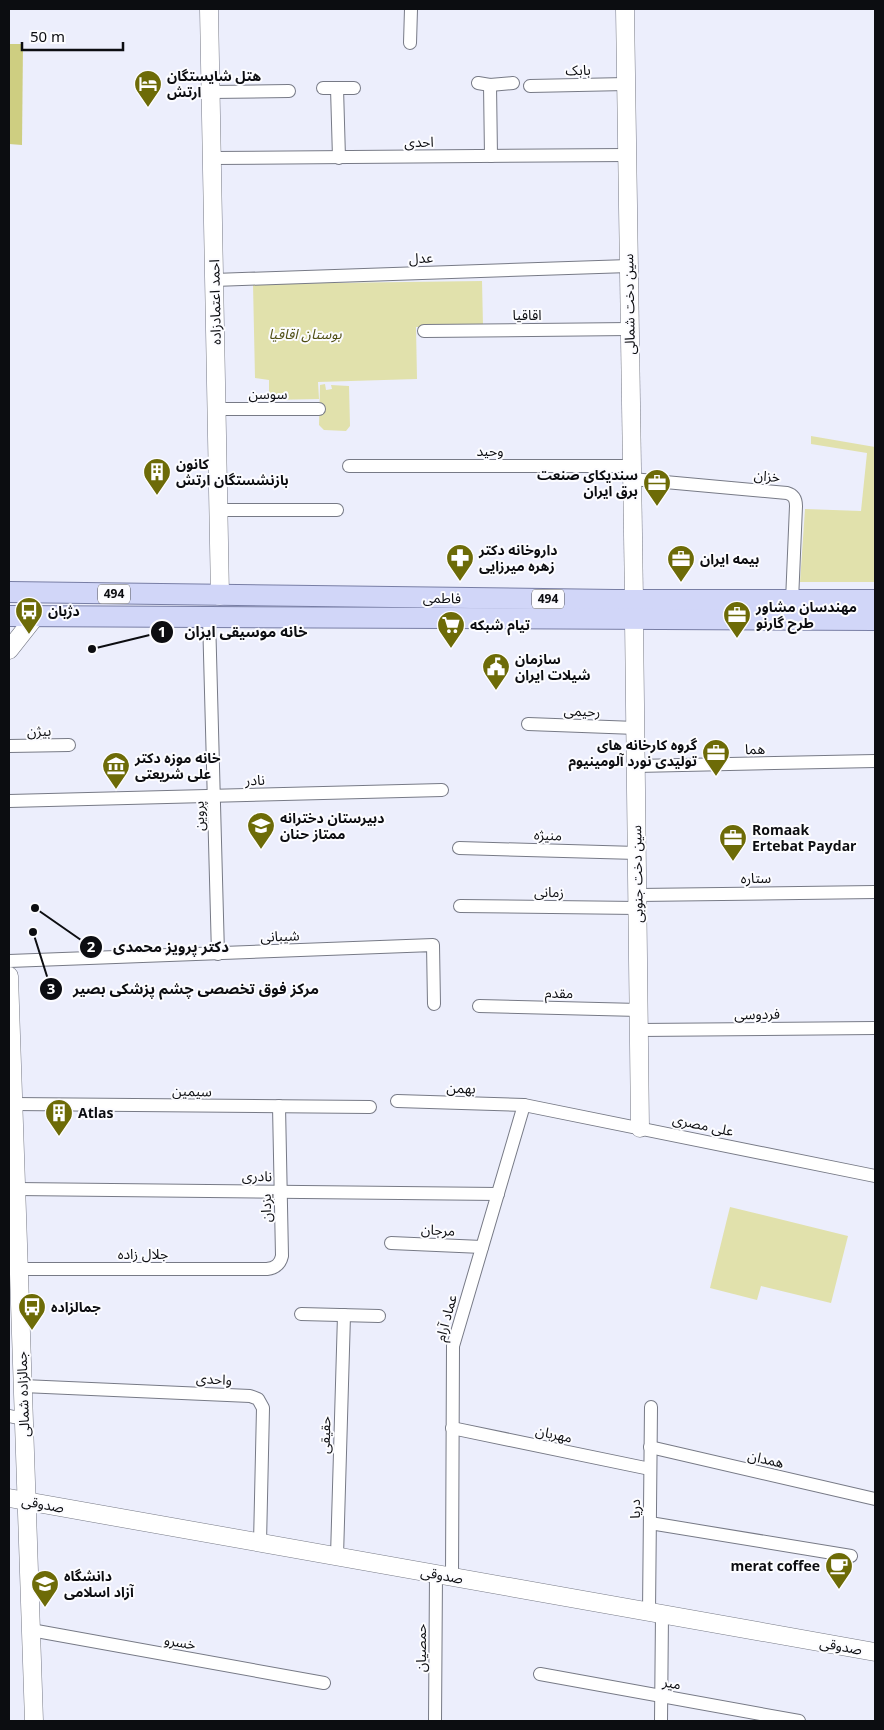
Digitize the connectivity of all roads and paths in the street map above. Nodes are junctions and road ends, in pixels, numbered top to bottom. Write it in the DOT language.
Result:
graph roads {
  1 [pos="209,9"];
  2 [pos="411,9"];
  3 [pos="625,9"];
  4 [pos="410,43"];
  5 [pos="513,83"];
  6 [pos="626,84"];
  7 [pos="530,86"];
  8 [pos="322,88"];
  9 [pos="337,88"];
  10 [pos="354,88"];
  11 [pos="289,91"];
  12 [pos="210,92"];
  13 [pos="627,155"];
  14 [pos="492,156"];
  15 [pos="212,158"];
  16 [pos="338,158"];
  17 [pos="629,266"];
  18 [pos="214,280"];
  19 [pos="630,330"];
  20 [pos="424,331"];
  21 [pos="217,409"];
  22 [pos="320,409"];
  23 [pos="349,466"];
  24 [pos="632,473"];
  25 [pos="219,510"];
  26 [pos="337,510"];
  27 [pos="9,592"];
  28 [pos="220,596"];
  29 [pos="792,600"];
  30 [pos="875,600"];
  31 [pos="634,610"];
  32 [pos="9,616"];
  33 [pos="35,616"];
  34 [pos="215,618"];
  35 [pos="875,620"];
  36 [pos="9,650"];
  37 [pos="528,724"];
  38 [pos="636,728"];
  39 [pos="69,745"];
  40 [pos="9,746"];
  41 [pos="875,762"];
  42 [pos="636,766"];
  43 [pos="442,790"];
  44 [pos="214,796"];
  45 [pos="9,801"];
  46 [pos="459,848"];
  47 [pos="637,852"];
  48 [pos="875,892"];
  49 [pos="638,901"];
  50 [pos="460,906"];
  51 [pos="218,954"];
  52 [pos="9,961"];
  53 [pos="9,976"];
  54 [pos="434,1004"];
  55 [pos="479,1006"];
  56 [pos="639,1010"];
  57 [pos="875,1028"];
  58 [pos="639,1030"];
  59 [pos="11,1096"];
  60 [pos="397,1101"];
  61 [pos="524,1105"];
  62 [pos="279,1106"];
  63 [pos="370,1107"];
  64 [pos="640,1128"];
  65 [pos="875,1176"];
  66 [pos="16,1189"];
  67 [pos="281,1192"];
  68 [pos="498,1194"];
  69 [pos="391,1243"];
  70 [pos="482,1247"];
  71 [pos="267,1269"];
  72 [pos="15,1270"];
  73 [pos="301,1314"];
  74 [pos="344,1315"];
  75 [pos="379,1316"];
  76 [pos="23,1386"];
  77 [pos="651,1407"];
  78 [pos="16,1418"];
  79 [pos="452,1428"];
  80 [pos="650,1447"];
  81 [pos="650,1469"];
  82 [pos="9,1498"];
  83 [pos="875,1499"];
  84 [pos="26,1501"];
  85 [pos="650,1522"];
  86 [pos="260,1543"];
  87 [pos="337,1556"];
  88 [pos="851,1556"];
  89 [pos="444,1576"];
  90 [pos="656,1613"];
  91 [pos="31,1630"];
  92 [pos="875,1652"];
  93 [pos="540,1674"];
  94 [pos="324,1683"];
  95 [pos="661,1696"];
  96 [pos="34,1721"];
  97 [pos="435,1721"];
  98 [pos="661,1721"];
  99 [pos="799,1721"];
  1 -- 12 [label="street, احمد اعتمادزاده"];
  2 -- 4 [label="street"];
  3 -- 6 [label="street, سین دخت شمالی"];
  5 -- 14 [label="street"];
  6 -- 7 [label="street, بابک"];
  6 -- 13 [label="street, سین دخت شمالی"];
  8 -- 9 [label="street"];
  9 -- 10 [label="street"];
  9 -- 16 [label="street"];
  11 -- 12 [label="street"];
  12 -- 15 [label="street, احمد اعتمادزاده"];
  13 -- 14 [label="street, احدی"];
  13 -- 17 [label="street, سین دخت شمالی"];
  14 -- 16 [label="street, احدی"];
  15 -- 16 [label="street, احدی"];
  15 -- 18 [label="street, احمد اعتمادزاده"];
  17 -- 18 [label="street, عدل"];
  17 -- 19 [label="street, سین دخت شمالی"];
  18 -- 21 [label="street, احمد اعتمادزاده"];
  19 -- 20 [label="street, اقاقیا"];
  19 -- 24 [label="street, سین دخت شمالی"];
  21 -- 22 [label="street, سوسن"];
  21 -- 25 [label="street, احمد اعتمادزاده"];
  23 -- 24 [label="street, وحید"];
  24 -- 29 [label="street, خزان"];
  24 -- 31 [label="street, سین دخت شمالی"];
  25 -- 26 [label="street"];
  25 -- 28 [label="street, احمد اعتمادزاده"];
  27 -- 28 [label="main road, فاطمی / 494"];
  28 -- 31 [label="main road, فاطمی / 494"];
  28 -- 34 [label="main road"];
  29 -- 30 [label="main road, فاطمی / 494"];
  29 -- 31 [label="main road, فاطمی / 494"];
  31 -- 34 [label="main road, فاطمی / 494"];
  31 -- 35 [label="main road, فاطمی / 494"];
  31 -- 38 [label="street, سین دخت جنوبی"];
  32 -- 33 [label="main road, فاطمی / 494"];
  33 -- 34 [label="main road, فاطمی / 494"];
  33 -- 36 [label="street"];
  34 -- 44 [label="street, پروین"];
  37 -- 38 [label="street, رحیمی"];
  38 -- 42 [label="street, سین دخت جنوبی"];
  39 -- 40 [label="street, بیژن"];
  41 -- 42 [label="street, هما"];
  42 -- 47 [label="street, سین دخت جنوبی"];
  43 -- 44 [label="street, نادر"];
  44 -- 45 [label="street, نادر"];
  44 -- 51 [label="street, پروین"];
  46 -- 47 [label="street, منیژه"];
  47 -- 49 [label="street, سین دخت جنوبی"];
  48 -- 49 [label="street, ستاره"];
  49 -- 50 [label="street, زمانی"];
  49 -- 56 [label="street, سین دخت جنوبی"];
  51 -- 52 [label="street, شیبانی"];
  51 -- 54 [label="street, شیبانی"];
  53 -- 59 [label="street, جمالزاده شمالی"];
  55 -- 56 [label="street, مقدم"];
  56 -- 58 [label="street, سین دخت جنوبی"];
  57 -- 58 [label="street, فردوسی"];
  58 -- 64 [label="street, سین دخت جنوبی"];
  59 -- 62 [label="street, سیمین"];
  59 -- 66 [label="street, جمالزاده شمالی"];
  60 -- 61 [label="street, بهمن"];
  61 -- 64 [label="street, علی مصری"];
  61 -- 68 [label="street, عماد آرام"];
  62 -- 63 [label="street, سیمین"];
  62 -- 67 [label="street, یزدان"];
  64 -- 65 [label="street, علی مصری"];
  66 -- 67 [label="street, نادری"];
  66 -- 72 [label="street, جمالزاده شمالی"];
  67 -- 68 [label="street, نادری"];
  67 -- 71 [label="street, یزدان"];
  68 -- 70 [label="street, عماد آرام"];
  69 -- 70 [label="street, مرجان"];
  70 -- 79 [label="street, عماد آرام"];
  71 -- 72 [label="street, جلال زاده"];
  72 -- 76 [label="street, جمالزاده شمالی"];
  73 -- 74 [label="street"];
  74 -- 75 [label="street"];
  74 -- 87 [label="street, حقیقی"];
  76 -- 78 [label="street, جمالزاده شمالی"];
  76 -- 86 [label="street, واحدی"];
  77 -- 80 [label="street, دریا"];
  78 -- 84 [label="street, جمالزاده شمالی"];
  79 -- 81 [label="street, مهربان"];
  79 -- 89 [label="street, عماد آرام"];
  80 -- 81 [label="street, دریا"];
  80 -- 83 [label="street, همدان"];
  81 -- 85 [label="street, دریا"];
  82 -- 84 [label="street, صدوقی"];
  84 -- 86 [label="street, صدوقی"];
  84 -- 91 [label="street, جمالزاده شمالی"];
  85 -- 88 [label="street"];
  85 -- 90 [label="street, دریا"];
  86 -- 87 [label="street, صدوقی"];
  87 -- 89 [label="street, صدوقی"];
  89 -- 90 [label="street, صدوقی"];
  89 -- 97 [label="street, حمصیان"];
  90 -- 92 [label="street, صدوقی"];
  90 -- 95 [label="street, دریا"];
  91 -- 94 [label="street, خسرو"];
  91 -- 96 [label="street, جمالزاده شمالی"];
  93 -- 95 [label="street, میر"];
  95 -- 98 [label="street, دریا"];
  95 -- 99 [label="street, میر"];
}
